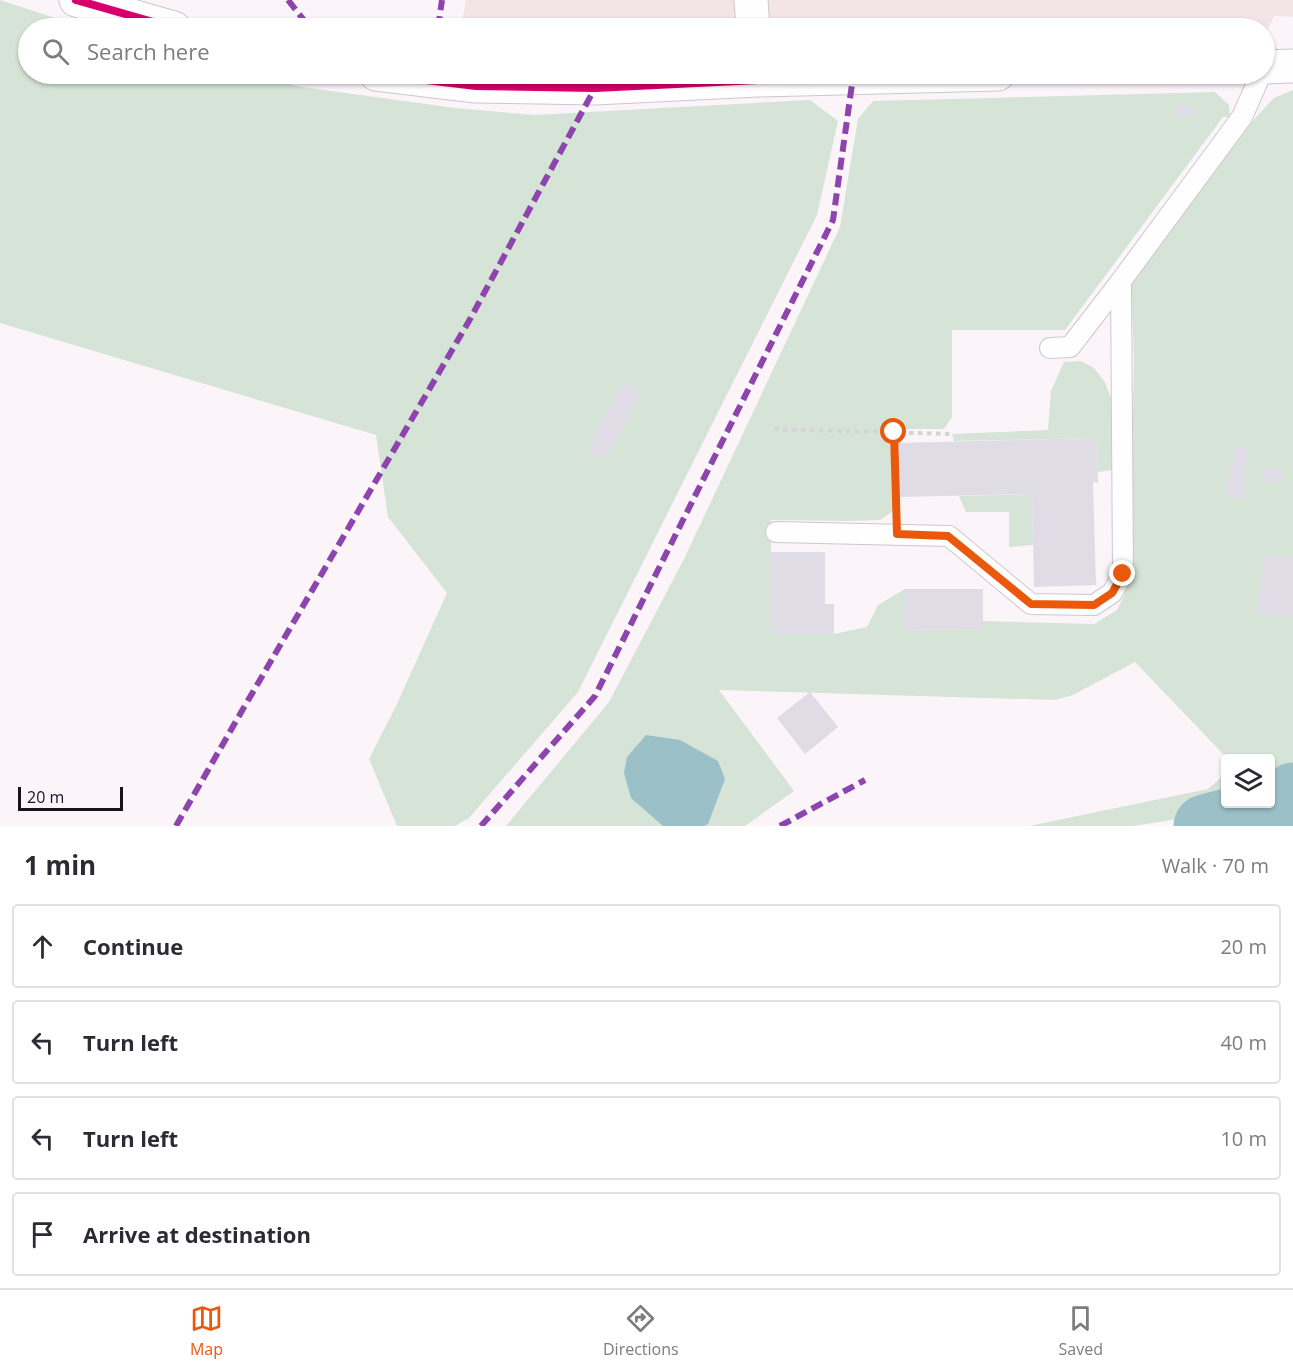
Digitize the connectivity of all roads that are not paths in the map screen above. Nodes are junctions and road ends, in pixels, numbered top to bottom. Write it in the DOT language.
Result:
graph roads {
  1 [pos="76,0"];
  2 [pos="751,0"];
  3 [pos="139,18"];
  4 [pos="752,18"];
  5 [pos="1293,66"];
  6 [pos="1275,67"];
  7 [pos="459,84"];
  8 [pos="650,84"];
  9 [pos="1257,84"];
  10 [pos="1121,281"];
  11 [pos="1050,348"];
  12 [pos="776,532"];
  1 -- 3 [label="street"];
  2 -- 4 [label="street"];
  5 -- 6 [label="street"];
  7 -- 8 [label="street"];
  9 -- 10 [label="lane"];
  10 -- 11 [label="lane"];
  10 -- 12 [label="lane"];
}
